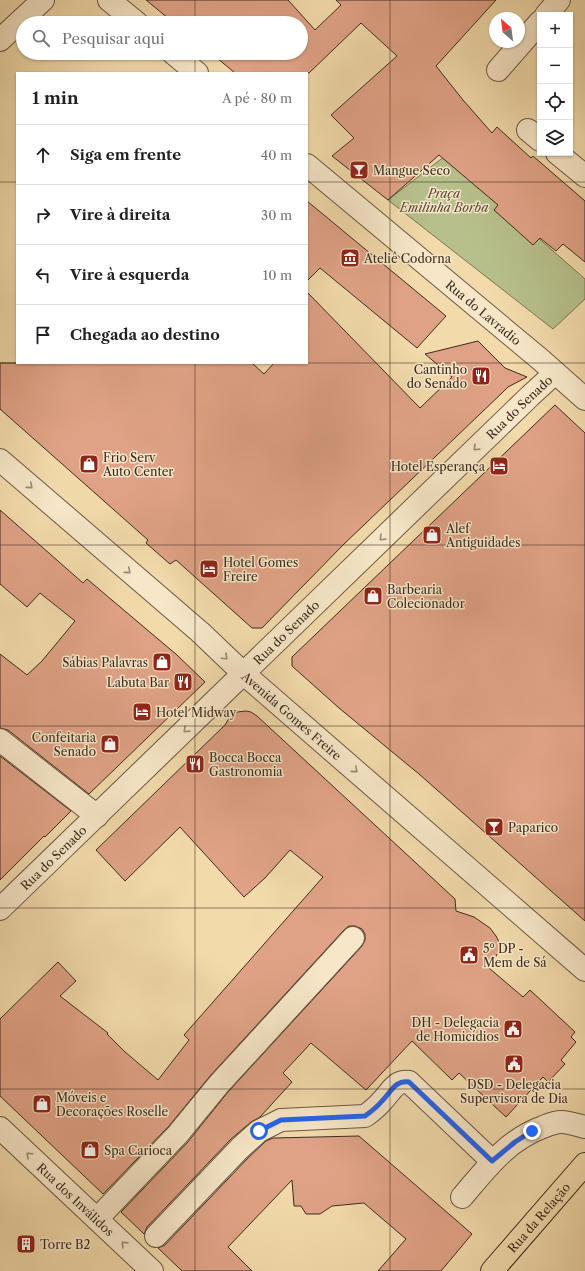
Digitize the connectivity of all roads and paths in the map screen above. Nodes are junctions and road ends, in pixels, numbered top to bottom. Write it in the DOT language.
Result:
graph roads {
  1 [pos="43,0"];
  2 [pos="109,0"];
  3 [pos="559,0"];
  4 [pos="549,12"];
  5 [pos="26,16"];
  6 [pos="128,16"];
  7 [pos="16,25"];
  8 [pos="537,25"];
  9 [pos="0,40"];
  10 [pos="181,60"];
  11 [pos="498,70"];
  12 [pos="196,72"];
  13 [pos="560,156"];
  14 [pos="308,166"];
  15 [pos="585,176"];
  16 [pos="555,373"];
  17 [pos="585,399"];
  18 [pos="0,460"];
  19 [pos="244,674"];
  20 [pos="0,740"];
  21 [pos="97,816"];
  22 [pos="0,909"];
  23 [pos="353,938"];
  24 [pos="585,970"];
  25 [pos="585,1127"];
  26 [pos="0,1128"];
  27 [pos="492,1161"];
  28 [pos="585,1164"];
  29 [pos="462,1197"];
  30 [pos="97,1219"];
  31 [pos="156,1236"];
  32 [pos="152,1271"];
  33 [pos="492,1271"];
  1 -- 5 [label="street"];
  2 -- 6 [label="street"];
  3 -- 4 [label="street"];
  7 -- 9 [label="street"];
  8 -- 11 [label="street"];
  10 -- 12 [label="street"];
  13 -- 15 [label="street"];
  14 -- 16 [label="street, Rua do Lavradio"];
  16 -- 17 [label="street, Rua do Lavradio"];
  16 -- 19 [label="street, Rua do Senado, one-way"];
  18 -- 19 [label="street, Avenida Gomes Freire, one-way"];
  19 -- 21 [label="street, Rua do Senado, one-way"];
  19 -- 24 [label="street, Avenida Gomes Freire, one-way"];
  20 -- 21 [label="street"];
  21 -- 22 [label="street, Rua do Senado"];
  23 -- 30 [label="street"];
  25 -- 27 [label="street"];
  30 -- 26 [label="street, Rua dos Inválidos, one-way"];
  27 -- 29 [label="street"];
  27 -- 31 [label="street"];
  28 -- 33 [label="main road, Rua da Relação"];
  32 -- 30 [label="street, Rua dos Inválidos, one-way"];
}
